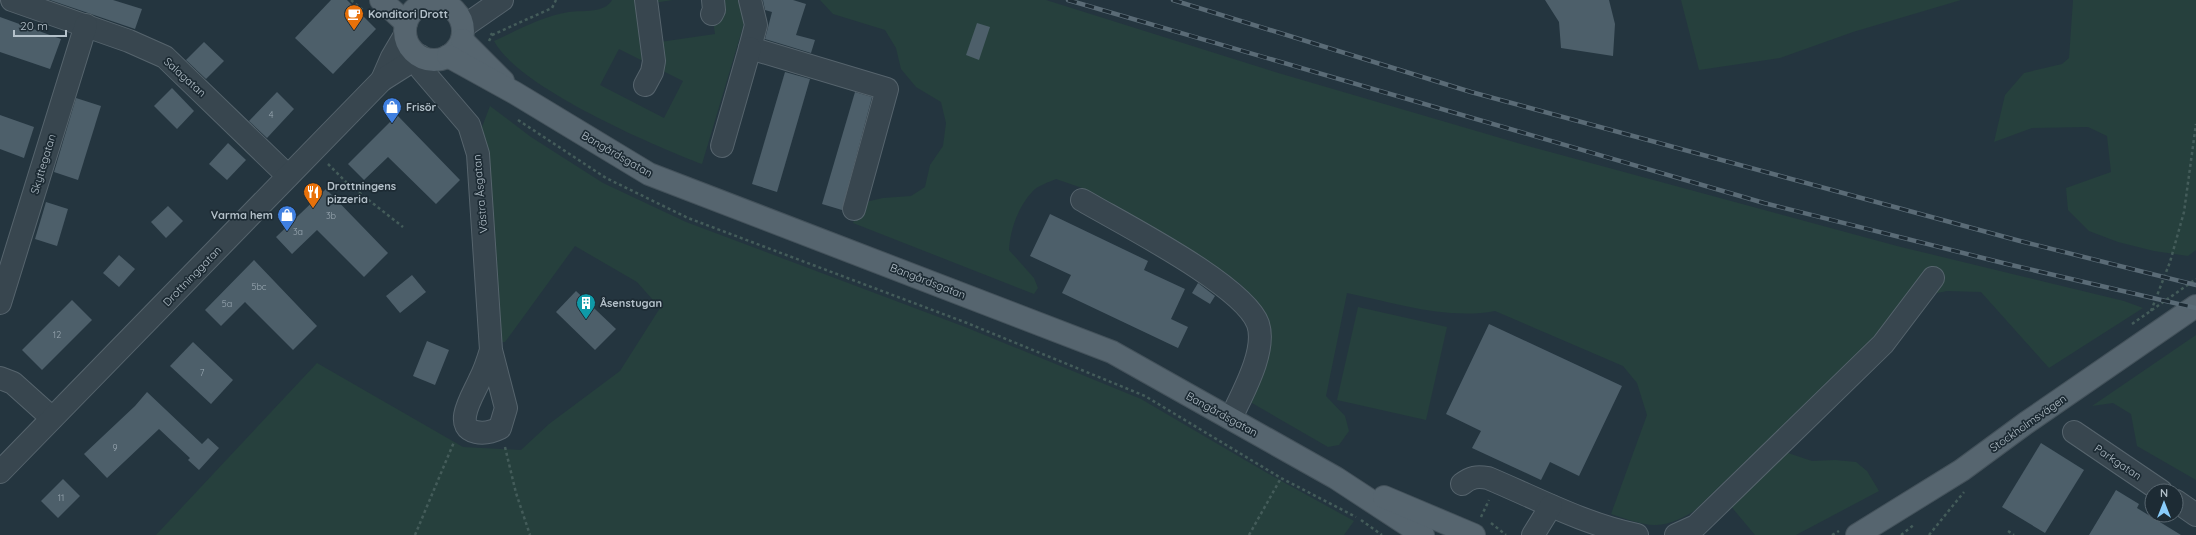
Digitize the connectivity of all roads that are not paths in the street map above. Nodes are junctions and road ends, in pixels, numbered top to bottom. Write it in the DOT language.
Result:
graph roads {
  1 [pos="12,0"];
  2 [pos="381,0"];
  3 [pos="502,0"];
  4 [pos="646,0"];
  5 [pos="750,0"];
  6 [pos="426,1"];
  7 [pos="86,25"];
  8 [pos="406,29"];
  9 [pos="462,33"];
  10 [pos="750,48"];
  11 [pos="420,56"];
  12 [pos="448,56"];
  13 [pos="382,80"];
  14 [pos="644,85"];
  15 [pos="515,93"];
  16 [pos="722,146"];
  17 [pos="288,176"];
  18 [pos="1082,200"];
  19 [pos="854,209"];
  20 [pos="1933,278"];
  21 [pos="0,303"];
  22 [pos="2196,306"];
  23 [pos="492,350"];
  24 [pos="0,378"];
  25 [pos="52,418"];
  26 [pos="1231,418"];
  27 [pos="2074,432"];
  28 [pos="0,472"];
  29 [pos="1336,478"];
  30 [pos="2149,483"];
  31 [pos="1462,484"];
  32 [pos="1551,506"];
  33 [pos="2184,507"];
  34 [pos="2196,515"];
  35 [pos="1476,528"];
  36 [pos="1423,535"];
  37 [pos="1534,535"];
  38 [pos="1637,535"];
  39 [pos="1676,535"];
  40 [pos="1857,535"];
  1 -- 7 [label="street, Salagatan"];
  2 -- 8 [label="main road"];
  3 -- 9 [label="street"];
  4 -- 14 [label="street"];
  5 -- 10 [label="street"];
  6 -- 8 [label="main road"];
  6 -- 9 [label="main road"];
  7 -- 17 [label="street, Salagatan"];
  7 -- 21 [label="street, Skyttegatan"];
  8 -- 11 [label="main road"];
  8 -- 13 [label="street, Drottninggatan"];
  9 -- 12 [label="main road"];
  9 -- 15 [label="main road, Bangårdsgatan"];
  10 -- 16 [label="street"];
  10 -- 19 [label="street"];
  11 -- 12 [label="main road"];
  11 -- 13 [label="street, Drottninggatan"];
  11 -- 23 [label="street, Västra Åsgatan"];
  12 -- 15 [label="main road, Bangårdsgatan"];
  13 -- 17 [label="street, Drottninggatan"];
  15 -- 26 [label="main road, Bangårdsgatan"];
  17 -- 25 [label="street, Drottninggatan"];
  18 -- 26 [label="street"];
  20 -- 39 [label="street"];
  22 -- 40 [label="main road, Stockholmsvägen"];
  23 -- 23 [label="street, Västra Åsgatan"];
  24 -- 25 [label="street"];
  25 -- 28 [label="street, Drottninggatan"];
  26 -- 29 [label="main road, Bangårdsgatan"];
  27 -- 30 [label="street, Parkgatan"];
  29 -- 35 [label="main road, Bangårdsgatan"];
  29 -- 36 [label="main road, Bangårdsgatan"];
  31 -- 32 [label="street"];
  32 -- 37 [label="street"];
  32 -- 38 [label="street"];
  33 -- 34 [label="street"];
}
